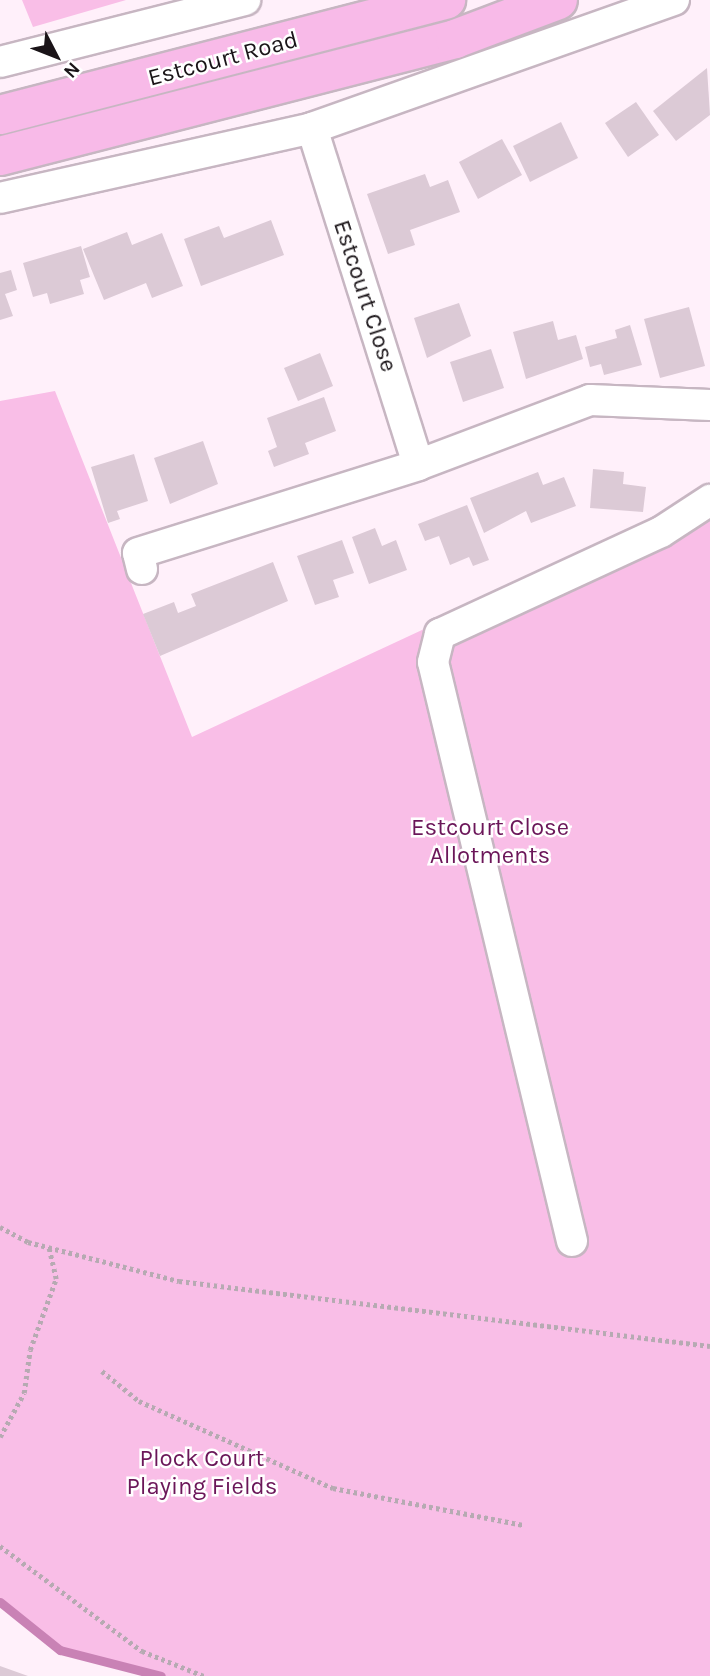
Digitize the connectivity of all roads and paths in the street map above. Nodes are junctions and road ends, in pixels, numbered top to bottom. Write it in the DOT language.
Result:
graph roads {
  1 [pos="245,0"];
  2 [pos="446,0"];
  3 [pos="558,0"];
  4 [pos="674,0"];
  5 [pos="455,39"];
  6 [pos="0,62"];
  7 [pos="461,78"];
  8 [pos="0,115"];
  9 [pos="312,128"];
  10 [pos="84,136"];
  11 [pos="0,156"];
  12 [pos="99,178"];
  13 [pos="0,198"];
  14 [pos="710,405"];
  15 [pos="418,465"];
  16 [pos="710,500"];
  17 [pos="137,555"];
  18 [pos="0,1227"];
  19 [pos="572,1241"];
  20 [pos="48,1247"];
  21 [pos="710,1346"];
  22 [pos="102,1371"];
  23 [pos="0,1437"];
  24 [pos="523,1525"];
  25 [pos="0,1546"];
  26 [pos="204,1676"];
  1 -- 6 [label="street"];
  2 -- 8 [label="main road, Estcourt Road"];
  3 -- 5 [label="main road, Estcourt Road"];
  4 -- 7 [label="street"];
  5 -- 7 [label="street"];
  5 -- 10 [label="main road, Estcourt Road"];
  7 -- 9 [label="street"];
  9 -- 12 [label="street"];
  9 -- 15 [label="street, Estcourt Close"];
  10 -- 11 [label="main road, Estcourt Road"];
  10 -- 12 [label="street"];
  12 -- 13 [label="street"];
  14 -- 15 [label="street"];
  15 -- 17 [label="street"];
  16 -- 19 [label="street"];
  18 -- 20 [label="path"];
  20 -- 21 [label="path"];
  20 -- 23 [label="path"];
  22 -- 24 [label="path"];
  25 -- 26 [label="path"];
}
